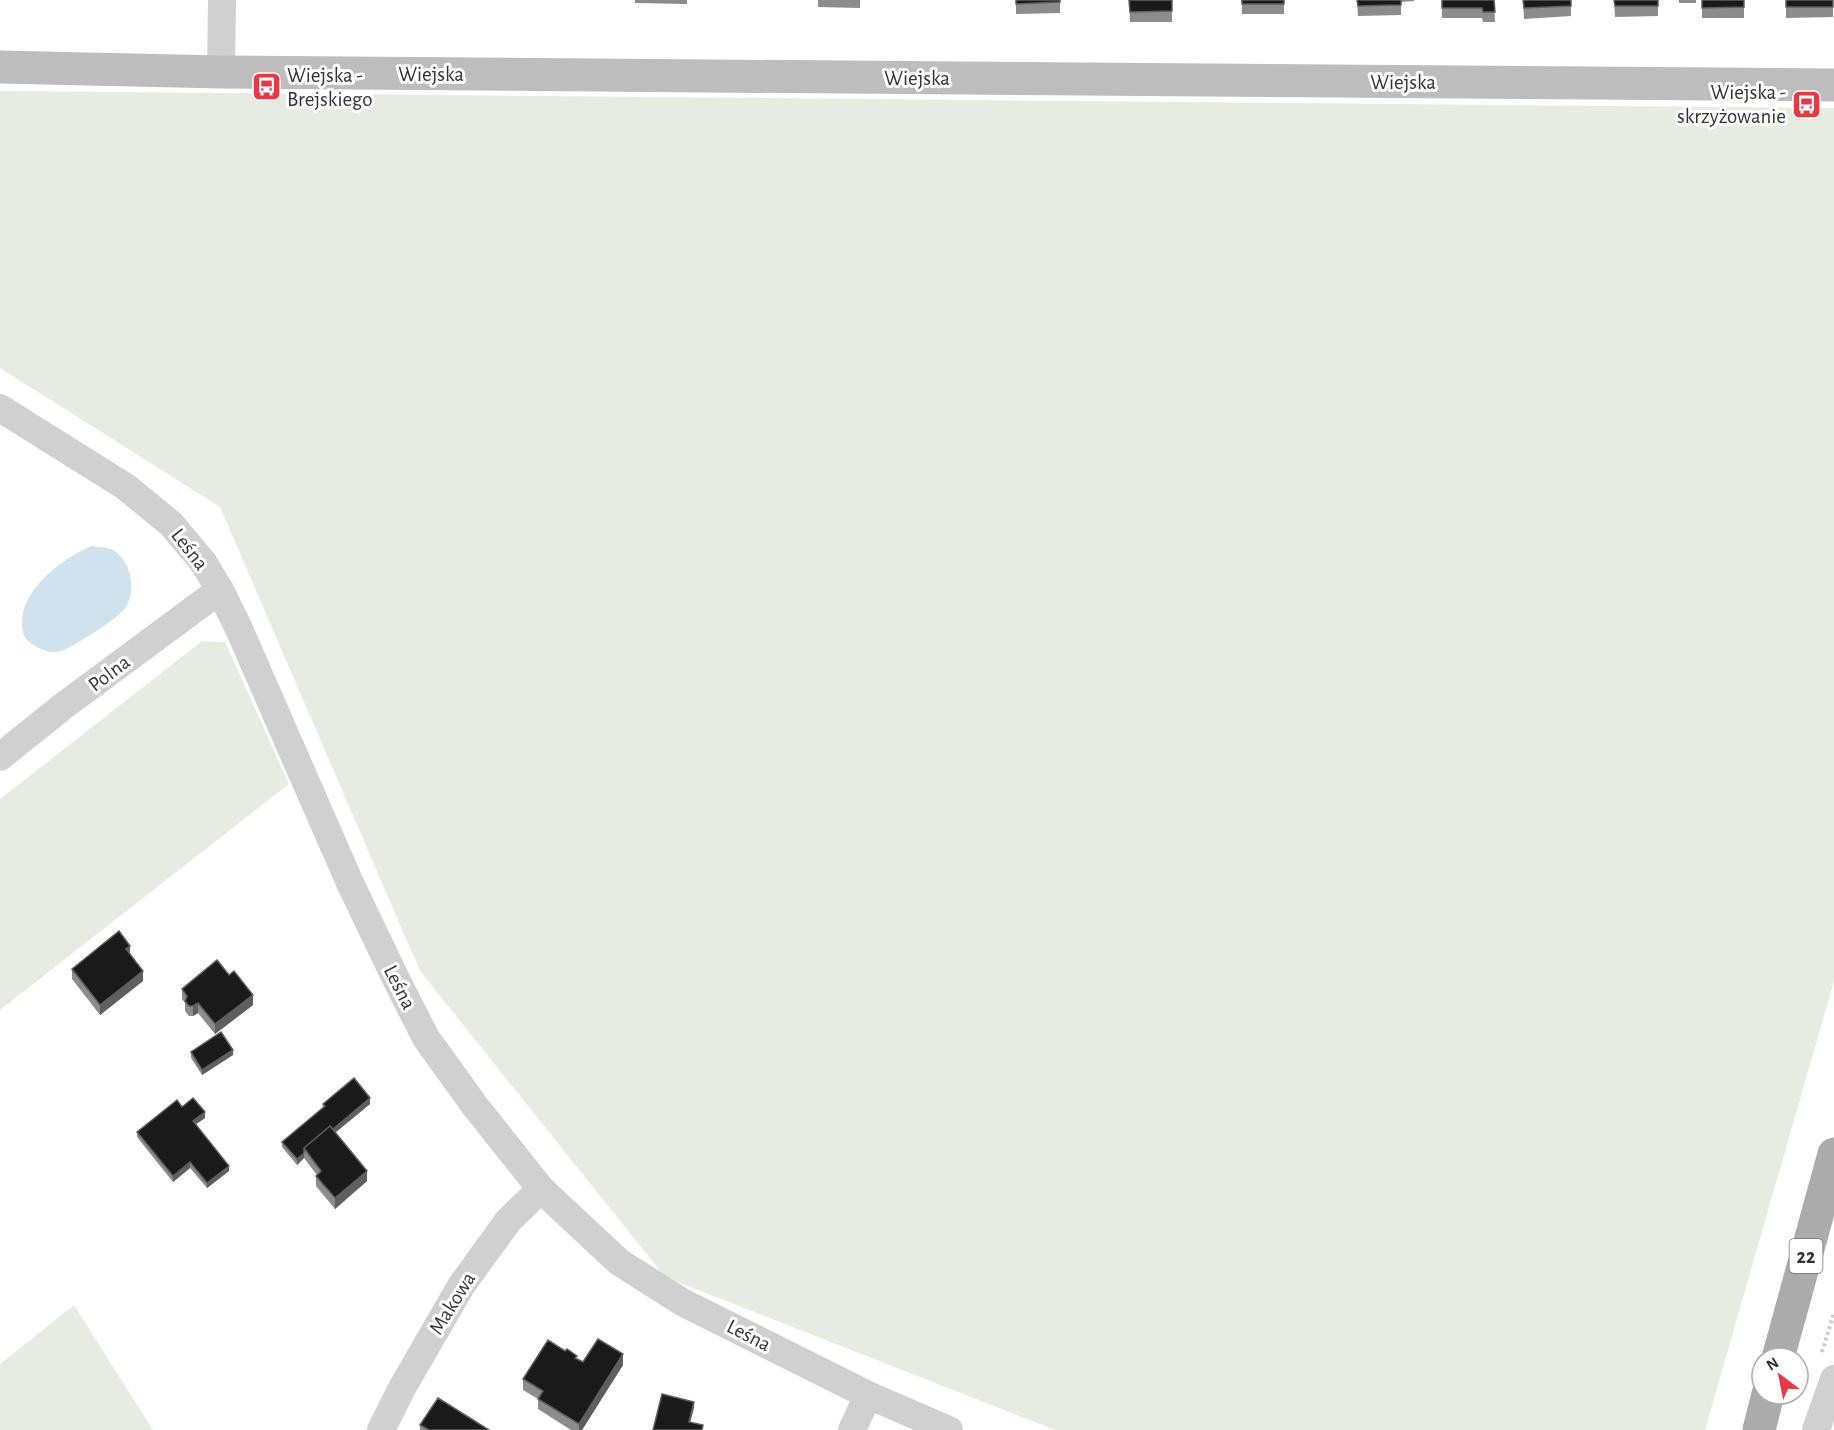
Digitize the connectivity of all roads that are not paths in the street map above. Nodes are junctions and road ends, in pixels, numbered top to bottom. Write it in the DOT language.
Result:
graph roads {
  1 [pos="222,0"];
  2 [pos="0,67"];
  3 [pos="221,72"];
  4 [pos="1834,86"];
  5 [pos="0,408"];
  6 [pos="220,590"];
  7 [pos="0,757"];
  8 [pos="1834,1154"];
  9 [pos="540,1188"];
  10 [pos="1781,1346"];
  11 [pos="1834,1379"];
  12 [pos="868,1395"];
  13 [pos="1765,1406"];
  14 [pos="381,1430"];
  15 [pos="852,1430"];
  16 [pos="949,1430"];
  17 [pos="1758,1430"];
  18 [pos="1816,1430"];
  1 -- 3 [label="street"];
  2 -- 3 [label="street, Wiejska"];
  3 -- 4 [label="street, Wiejska"];
  5 -- 6 [label="street, Leśna"];
  6 -- 7 [label="street, Polna"];
  6 -- 9 [label="street, Leśna"];
  8 -- 10 [label="main road, 22"];
  9 -- 12 [label="street, Leśna"];
  9 -- 14 [label="street, Makowa"];
  11 -- 18 [label="street"];
  12 -- 15 [label="street"];
  12 -- 16 [label="street, Leśna"];
  13 -- 17 [label="main road"];
}
